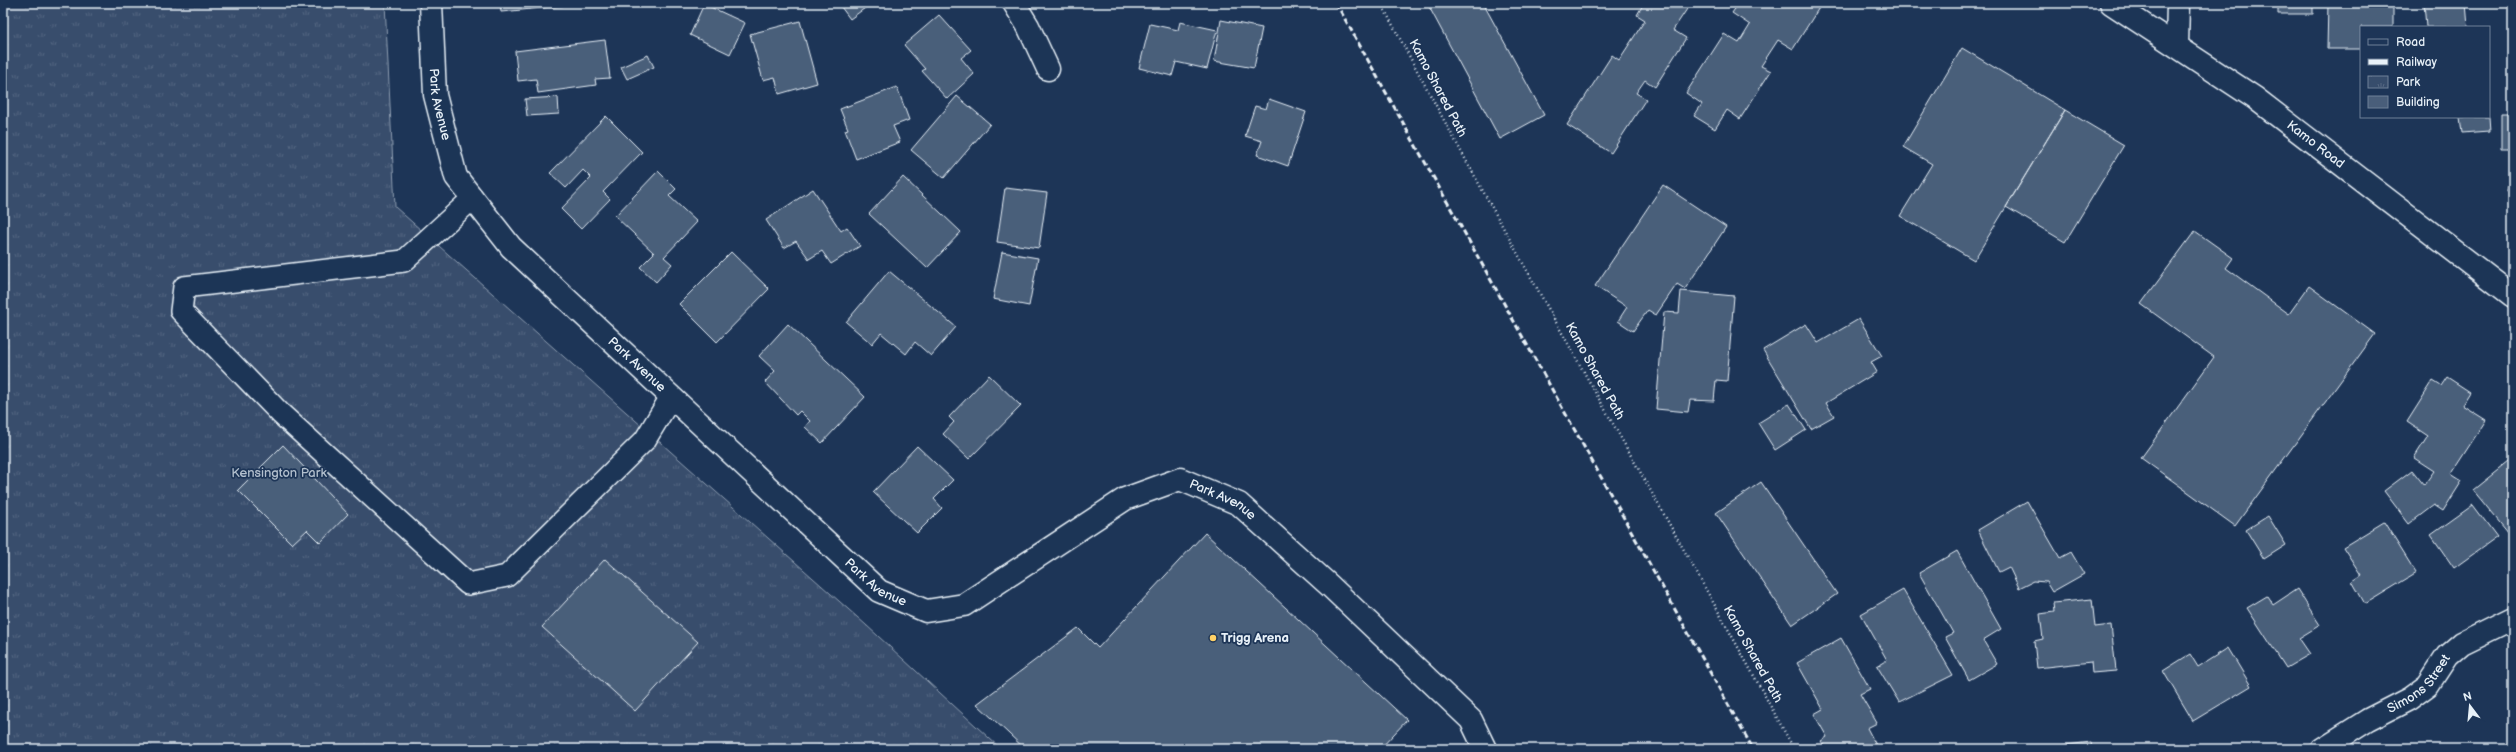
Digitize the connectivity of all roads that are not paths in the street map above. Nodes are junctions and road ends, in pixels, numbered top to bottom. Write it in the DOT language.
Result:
graph roads {
  1 [pos="430,3"];
  2 [pos="1014,3"];
  3 [pos="2111,3"];
  4 [pos="2178,3"];
  5 [pos="2177,46"];
  6 [pos="1048,69"];
  7 [pos="473,198"];
  8 [pos="2513,296"];
  9 [pos="671,397"];
  10 [pos="2513,618"];
  11 [pos="1485,749"];
  12 [pos="2322,749"];
  1 -- 7 [label="street, Park Avenue"];
  2 -- 6 [label="street"];
  3 -- 5 [label="street, Kamo Road"];
  4 -- 5 [label="street"];
  5 -- 8 [label="street, Kamo Road"];
  7 -- 9 [label="street, Park Avenue"];
  7 -- 9 [label="lane"];
  9 -- 11 [label="street, Park Avenue"];
  10 -- 12 [label="street, Simons Street"];
}
